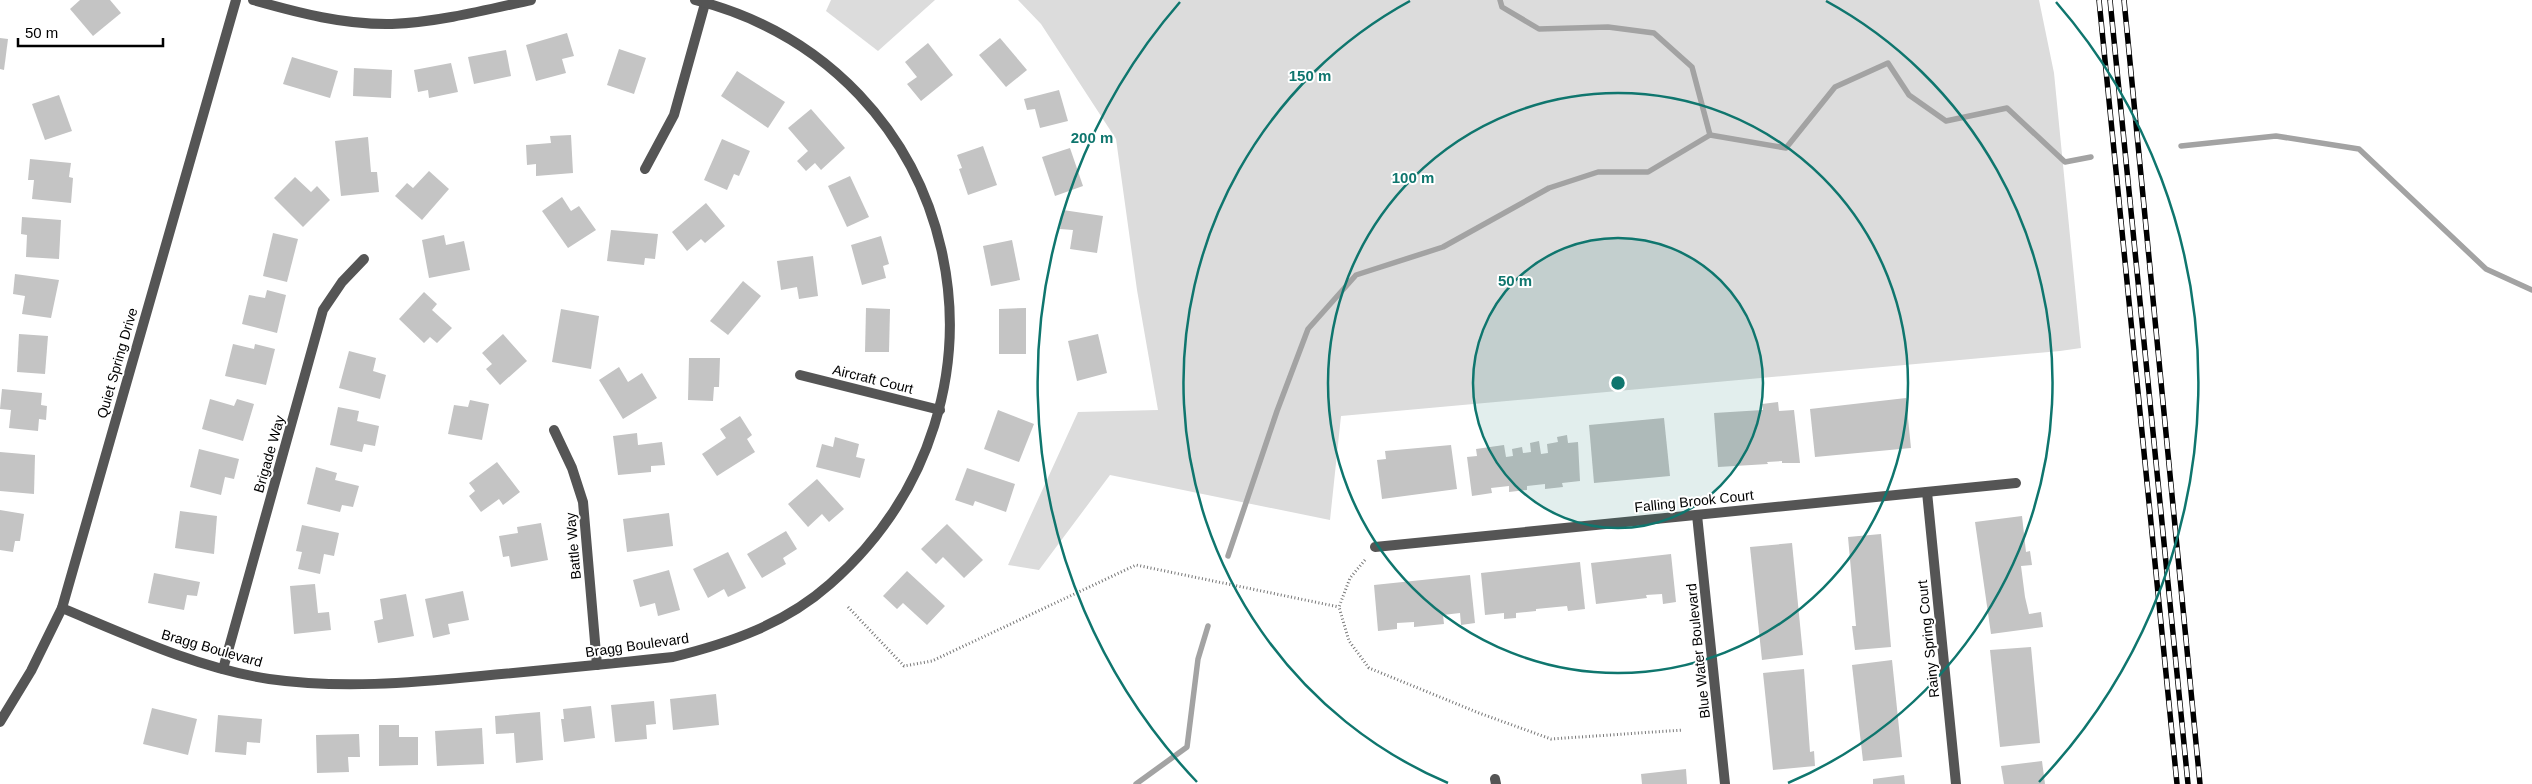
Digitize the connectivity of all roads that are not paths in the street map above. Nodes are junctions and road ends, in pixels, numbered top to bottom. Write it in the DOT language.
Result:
graph roads {
  1 [pos="236,0"];
  2 [pos="253,0"];
  3 [pos="531,0"];
  4 [pos="695,0"];
  5 [pos="706,1"];
  6 [pos="645,169"];
  7 [pos="364,259"];
  8 [pos="800,375"];
  9 [pos="940,410"];
  10 [pos="554,430"];
  11 [pos="2016,483"];
  12 [pos="1927,492"];
  13 [pos="1697,515"];
  14 [pos="1375,547"];
  15 [pos="62,608"];
  16 [pos="597,666"];
  17 [pos="223,669"];
  18 [pos="0,722"];
  19 [pos="1725,784"];
  20 [pos="1956,784"];
  1 -- 15 [label="street, Quiet Spring Drive"];
  2 -- 3 [label="street"];
  4 -- 5 [label="street, Bragg Boulevard"];
  5 -- 6 [label="street"];
  5 -- 9 [label="street, Bragg Boulevard"];
  7 -- 17 [label="street, Brigade Way"];
  8 -- 9 [label="street, Aircraft Court"];
  9 -- 16 [label="street, Bragg Boulevard"];
  10 -- 16 [label="street, Battle Way"];
  11 -- 12 [label="street, Falling Brook Court"];
  12 -- 13 [label="street, Falling Brook Court"];
  12 -- 20 [label="street, Rainy Spring Court"];
  13 -- 14 [label="street, Falling Brook Court"];
  13 -- 19 [label="street, Blue Water Boulevard"];
  15 -- 17 [label="street, Bragg Boulevard"];
  15 -- 18 [label="street, Quiet Spring Drive"];
  16 -- 17 [label="street, Bragg Boulevard"];
}
